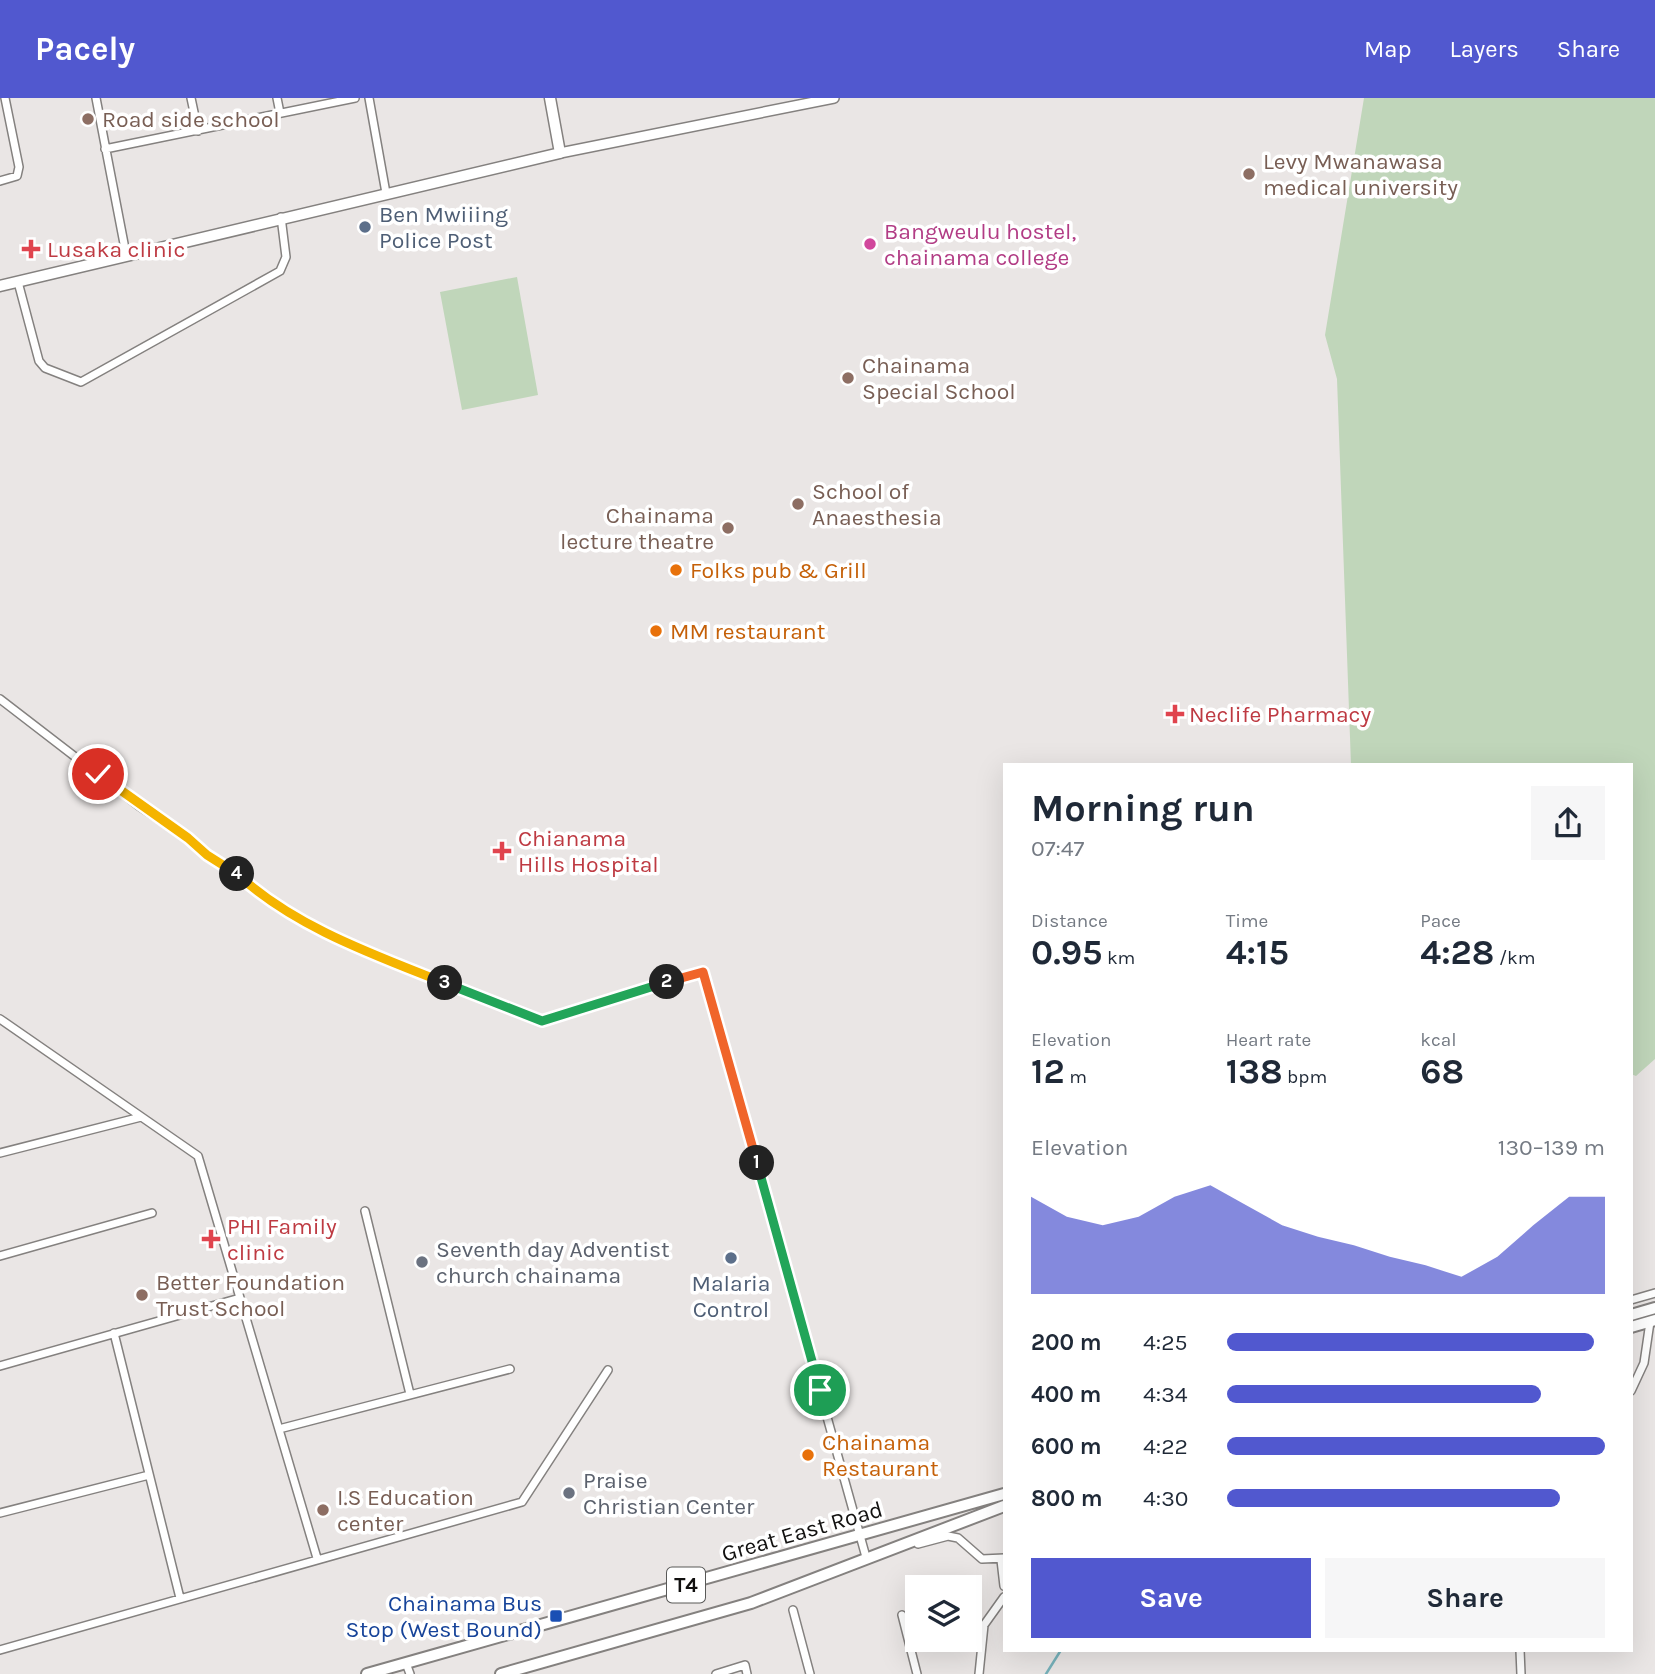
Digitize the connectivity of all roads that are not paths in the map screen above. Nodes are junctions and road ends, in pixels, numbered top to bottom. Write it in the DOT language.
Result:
graph roads {
  1 [pos="5,98"];
  2 [pos="96,98"];
  3 [pos="191,98"];
  4 [pos="277,98"];
  5 [pos="355,98"];
  6 [pos="369,98"];
  7 [pos="550,98"];
  8 [pos="834,98"];
  9 [pos="801,101"];
  10 [pos="280,113"];
  11 [pos="198,131"];
  12 [pos="105,149"];
  13 [pos="560,153"];
  14 [pos="0,181"];
  15 [pos="386,193"];
  16 [pos="281,217"];
  17 [pos="126,254"];
  18 [pos="18,282"];
  19 [pos="0,286"];
  20 [pos="0,699"];
  21 [pos="0,1019"];
  22 [pos="141,1116"];
  23 [pos="0,1153"];
  24 [pos="365,1211"];
  25 [pos="152,1213"];
  26 [pos="0,1256"];
  27 [pos="1655,1293"];
  28 [pos="240,1298"];
  29 [pos="1633,1299"];
  30 [pos="1655,1308"];
  31 [pos="1633,1314"];
  32 [pos="1653,1321"];
  33 [pos="1633,1326"];
  34 [pos="114,1333"];
  35 [pos="0,1366"];
  36 [pos="510,1369"];
  37 [pos="608,1370"];
  38 [pos="1633,1387"];
  39 [pos="410,1394"];
  40 [pos="279,1429"];
  41 [pos="149,1475"];
  42 [pos="1003,1494"];
  43 [pos="1003,1506"];
  44 [pos="0,1513"];
  45 [pos="860,1536"];
  46 [pos="882,1551"];
  47 [pos="866,1557"];
  48 [pos="317,1558"];
  49 [pos="1003,1559"];
  50 [pos="180,1598"];
  51 [pos="1003,1598"];
  52 [pos="793,1610"];
  53 [pos="902,1615"];
  54 [pos="0,1650"];
  55 [pos="1520,1652"];
  56 [pos="408,1669"];
  57 [pos="367,1674"];
  58 [pos="501,1674"];
  59 [pos="716,1674"];
  60 [pos="747,1674"];
  61 [pos="810,1674"];
  62 [pos="917,1674"];
  63 [pos="979,1674"];
  64 [pos="1521,1674"];
  1 -- 14 [label="street"];
  2 -- 12 [label="street"];
  3 -- 11 [label="street"];
  4 -- 10 [label="street"];
  5 -- 10 [label="street"];
  6 -- 15 [label="street"];
  7 -- 13 [label="main road"];
  8 -- 9 [label="street"];
  9 -- 13 [label="street"];
  10 -- 11 [label="street"];
  11 -- 12 [label="street"];
  12 -- 17 [label="street"];
  13 -- 15 [label="main road"];
  15 -- 16 [label="main road"];
  16 -- 17 [label="main road"];
  16 -- 18 [label="street"];
  17 -- 18 [label="main road"];
  18 -- 19 [label="main road"];
  20 -- 45 [label="street"];
  21 -- 22 [label="street"];
  22 -- 23 [label="street"];
  22 -- 28 [label="street"];
  24 -- 39 [label="street"];
  25 -- 26 [label="street"];
  27 -- 29 [label="street"];
  28 -- 34 [label="street"];
  28 -- 40 [label="street"];
  30 -- 31 [label="main road"];
  32 -- 33 [label="main road"];
  32 -- 38 [label="street"];
  34 -- 35 [label="street"];
  34 -- 41 [label="street"];
  36 -- 39 [label="street"];
  37 -- 48 [label="street"];
  39 -- 40 [label="street"];
  40 -- 48 [label="street"];
  41 -- 44 [label="street"];
  41 -- 50 [label="street"];
  42 -- 45 [label="main road, Great East Road / T4"];
  43 -- 46 [label="main road, Great East Road / T4"];
  45 -- 47 [label="street"];
  45 -- 56 [label="main road, Great East Road / T4"];
  46 -- 47 [label="main road, Great East Road / T4"];
  46 -- 49 [label="street"];
  47 -- 58 [label="main road, Great East Road / T4"];
  48 -- 50 [label="street"];
  50 -- 54 [label="street"];
  51 -- 63 [label="street"];
  52 -- 61 [label="street"];
  53 -- 62 [label="street"];
  55 -- 64 [label="street"];
  56 -- 57 [label="main road, Great East Road / T4"];
  59 -- 60 [label="street"];
}
